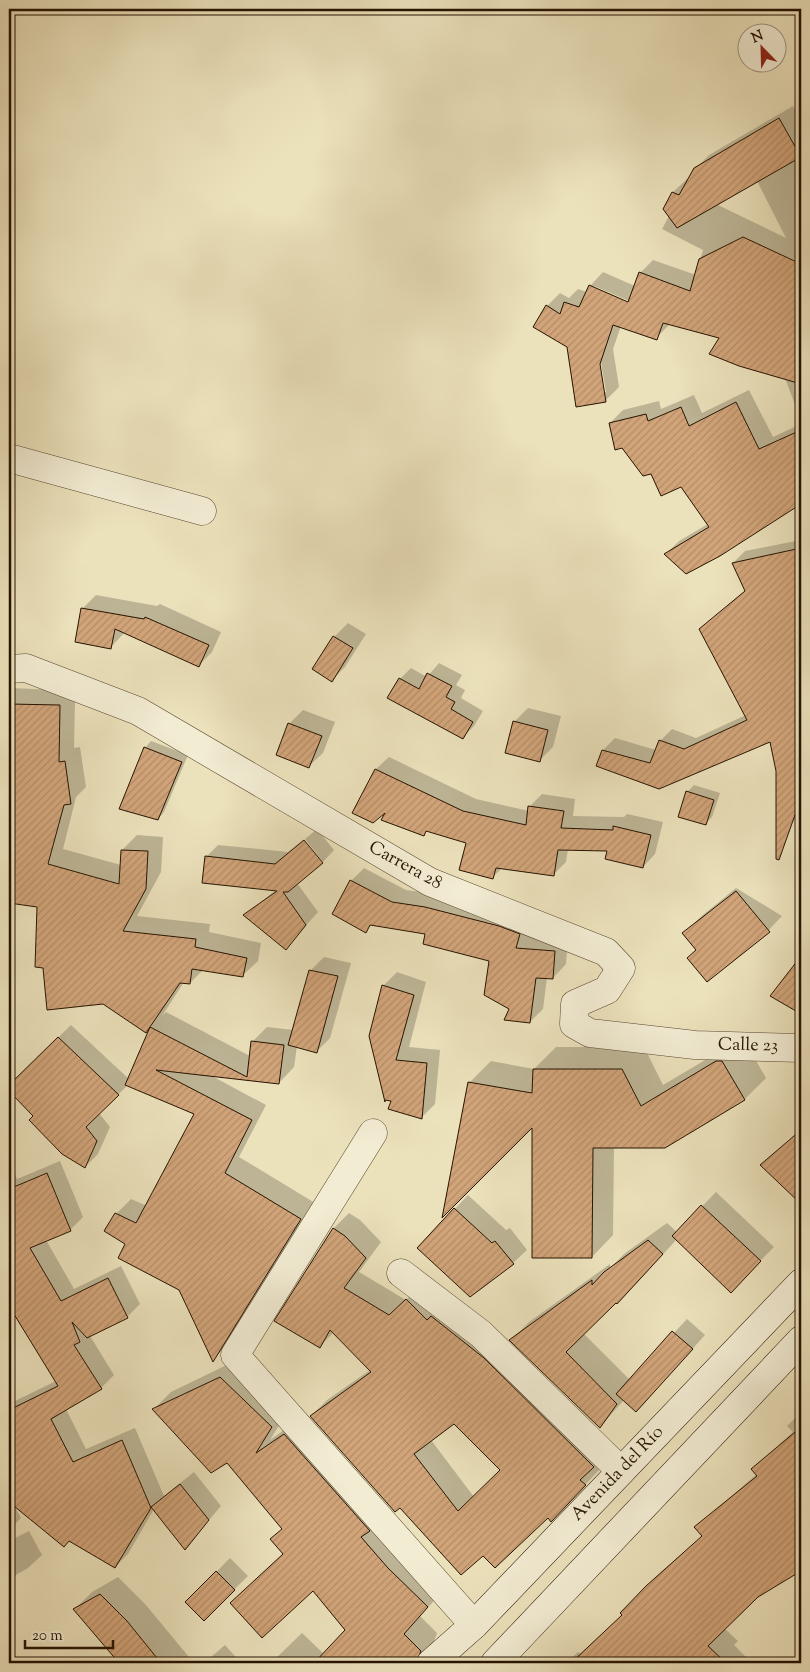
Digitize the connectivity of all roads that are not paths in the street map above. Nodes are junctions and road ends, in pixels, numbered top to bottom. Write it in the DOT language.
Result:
graph roads {
  1 [pos="9,458"];
  2 [pos="202,512"];
  3 [pos="9,669"];
  4 [pos="695,1045"];
  5 [pos="801,1047"];
  6 [pos="374,1133"];
  7 [pos="401,1273"];
  8 [pos="801,1283"];
  9 [pos="801,1340"];
  10 [pos="738,1348"];
  11 [pos="768,1375"];
  12 [pos="628,1463"];
  13 [pos="668,1481"];
  14 [pos="474,1625"];
  15 [pos="431,1663"];
  16 [pos="495,1663"];
  1 -- 2 [label="street"];
  3 -- 4 [label="street, Carrera 28"];
  4 -- 5 [label="street, Calle 23"];
  6 -- 14 [label="street"];
  7 -- 12 [label="street"];
  8 -- 10 [label="street, Avenida del Río"];
  9 -- 11 [label="street"];
  10 -- 11 [label="street"];
  10 -- 12 [label="street, Avenida del Río"];
  11 -- 13 [label="street"];
  12 -- 13 [label="street"];
  12 -- 14 [label="street, Avenida del Río"];
  13 -- 16 [label="street"];
  14 -- 15 [label="street, Avenida del Río"];
}
